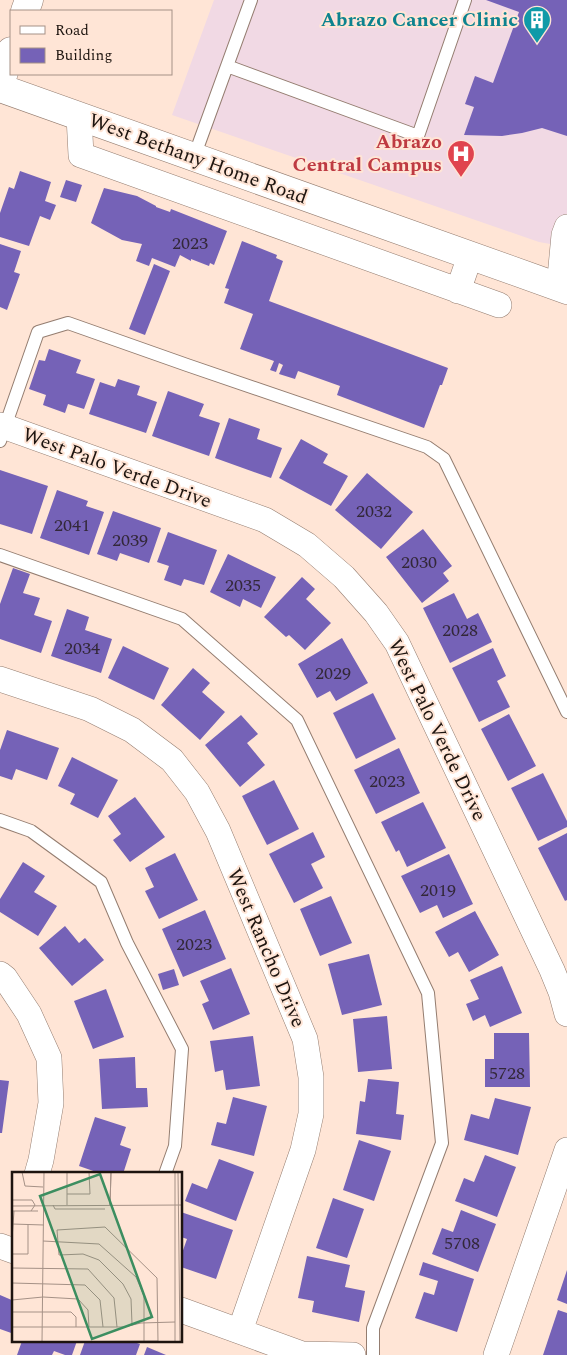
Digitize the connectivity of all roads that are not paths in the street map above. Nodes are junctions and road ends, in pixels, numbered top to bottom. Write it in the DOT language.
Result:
graph roads {
  1 [pos="251,0"];
  2 [pos="465,0"];
  3 [pos="10,54"];
  4 [pos="227,66"];
  5 [pos="0,86"];
  6 [pos="79,116"];
  7 [pos="194,157"];
  8 [pos="317,201"];
  9 [pos="567,227"];
  10 [pos="304,236"];
  11 [pos="470,256"];
  12 [pos="564,285"];
  13 [pos="458,291"];
  14 [pos="499,305"];
  15 [pos="1,431"];
  16 [pos="0,555"];
  17 [pos="0,679"];
  18 [pos="567,712"];
  19 [pos="0,820"];
  20 [pos="0,974"];
  21 [pos="564,1003"];
  22 [pos="567,1150"];
  23 [pos="38,1172"];
  24 [pos="166,1172"];
  25 [pos="182,1310"];
  26 [pos="240,1331"];
  27 [pos="353,1355"];
  28 [pos="372,1355"];
  29 [pos="496,1355"];
  1 -- 4 [label="lane"];
  2 -- 4 [label="lane"];
  3 -- 5 [label="main road"];
  4 -- 7 [label="lane"];
  5 -- 6 [label="main road, West Bethany Home Road"];
  6 -- 7 [label="main road, West Bethany Home Road"];
  6 -- 10 [label="street, West Bethany Home Road"];
  7 -- 8 [label="main road, West Bethany Home Road"];
  8 -- 10 [label="street, West Bethany Home Road"];
  8 -- 11 [label="main road, West Bethany Home Road"];
  9 -- 12 [label="street"];
  10 -- 13 [label="street, West Bethany Home Road"];
  11 -- 12 [label="main road, West Bethany Home Road"];
  11 -- 13 [label="street"];
  13 -- 14 [label="street, West Bethany Home Road"];
  15 -- 18 [label="lane"];
  15 -- 21 [label="street, West Palo Verde Drive"];
  16 -- 28 [label="lane"];
  17 -- 26 [label="street, West Rancho Drive"];
  19 -- 24 [label="lane"];
  20 -- 23 [label="street"];
  22 -- 29 [label="street"];
  25 -- 26 [label="street"];
  26 -- 27 [label="street"];
}
